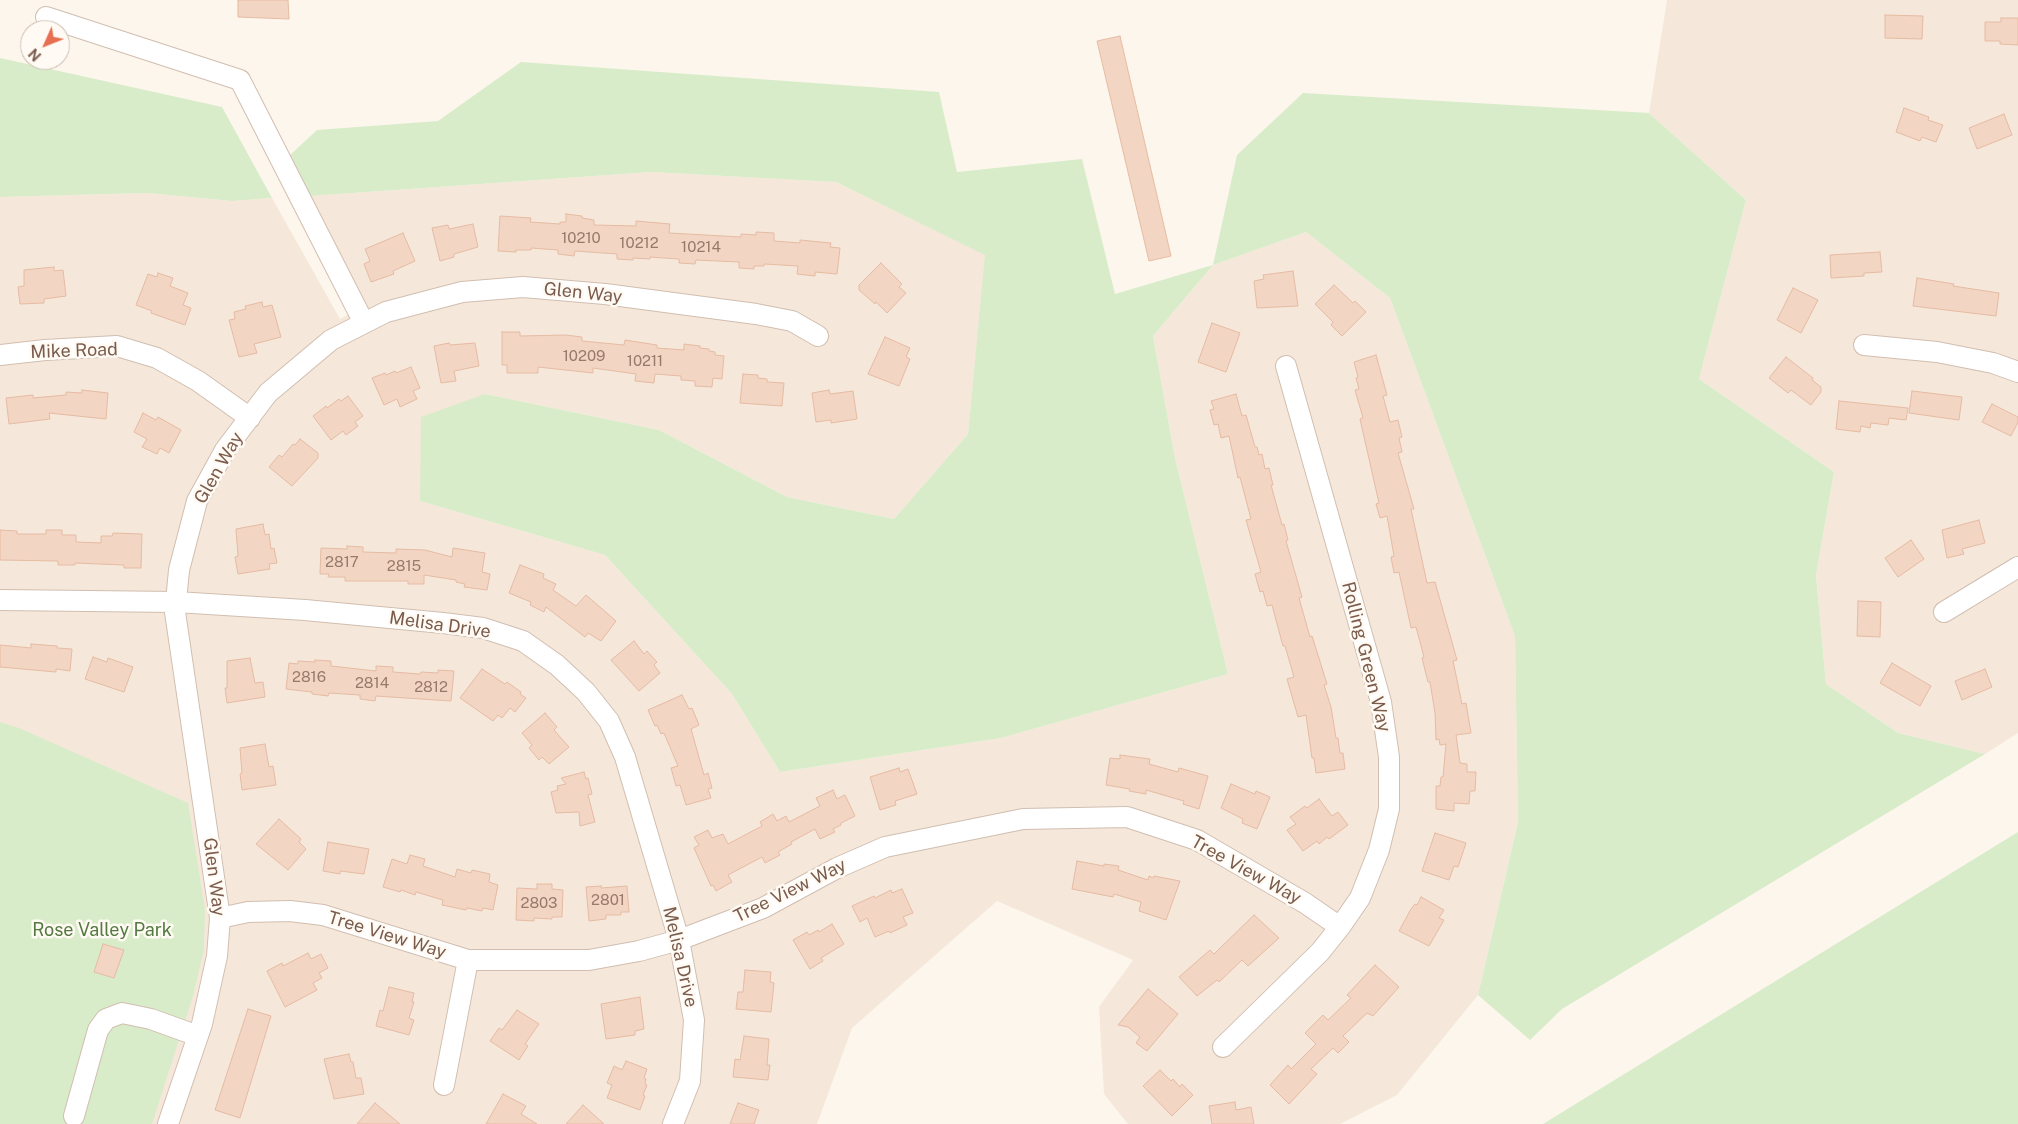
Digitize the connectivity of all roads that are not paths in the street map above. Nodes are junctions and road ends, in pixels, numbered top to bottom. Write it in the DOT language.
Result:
graph roads {
  1 [pos="46,17"];
  2 [pos="364,323"];
  3 [pos="818,336"];
  4 [pos="1864,345"];
  5 [pos="0,355"];
  6 [pos="1286,366"];
  7 [pos="2018,372"];
  8 [pos="250,418"];
  9 [pos="2018,567"];
  10 [pos="0,600"];
  11 [pos="176,602"];
  12 [pos="1944,612"];
  13 [pos="220,918"];
  14 [pos="1340,927"];
  15 [pos="679,940"];
  16 [pos="468,960"];
  17 [pos="198,1036"];
  18 [pos="1223,1047"];
  19 [pos="444,1085"];
  20 [pos="74,1116"];
  21 [pos="168,1124"];
  22 [pos="672,1124"];
  1 -- 2 [label="street"];
  2 -- 3 [label="street, Glen Way"];
  2 -- 8 [label="street, Glen Way"];
  4 -- 7 [label="street"];
  5 -- 8 [label="street, Mike Road"];
  6 -- 14 [label="street, Rolling Green Way"];
  8 -- 11 [label="street, Glen Way"];
  9 -- 12 [label="street"];
  10 -- 11 [label="street, Melisa Drive"];
  11 -- 13 [label="street, Glen Way"];
  11 -- 15 [label="street, Melisa Drive"];
  13 -- 16 [label="street, Tree View Way"];
  13 -- 17 [label="street, Glen Way"];
  14 -- 15 [label="street, Tree View Way"];
  14 -- 18 [label="street, Rolling Green Way"];
  15 -- 16 [label="street, Tree View Way"];
  15 -- 22 [label="street, Melisa Drive"];
  16 -- 19 [label="street"];
  17 -- 20 [label="street"];
  17 -- 21 [label="street, Glen Way"];
}
